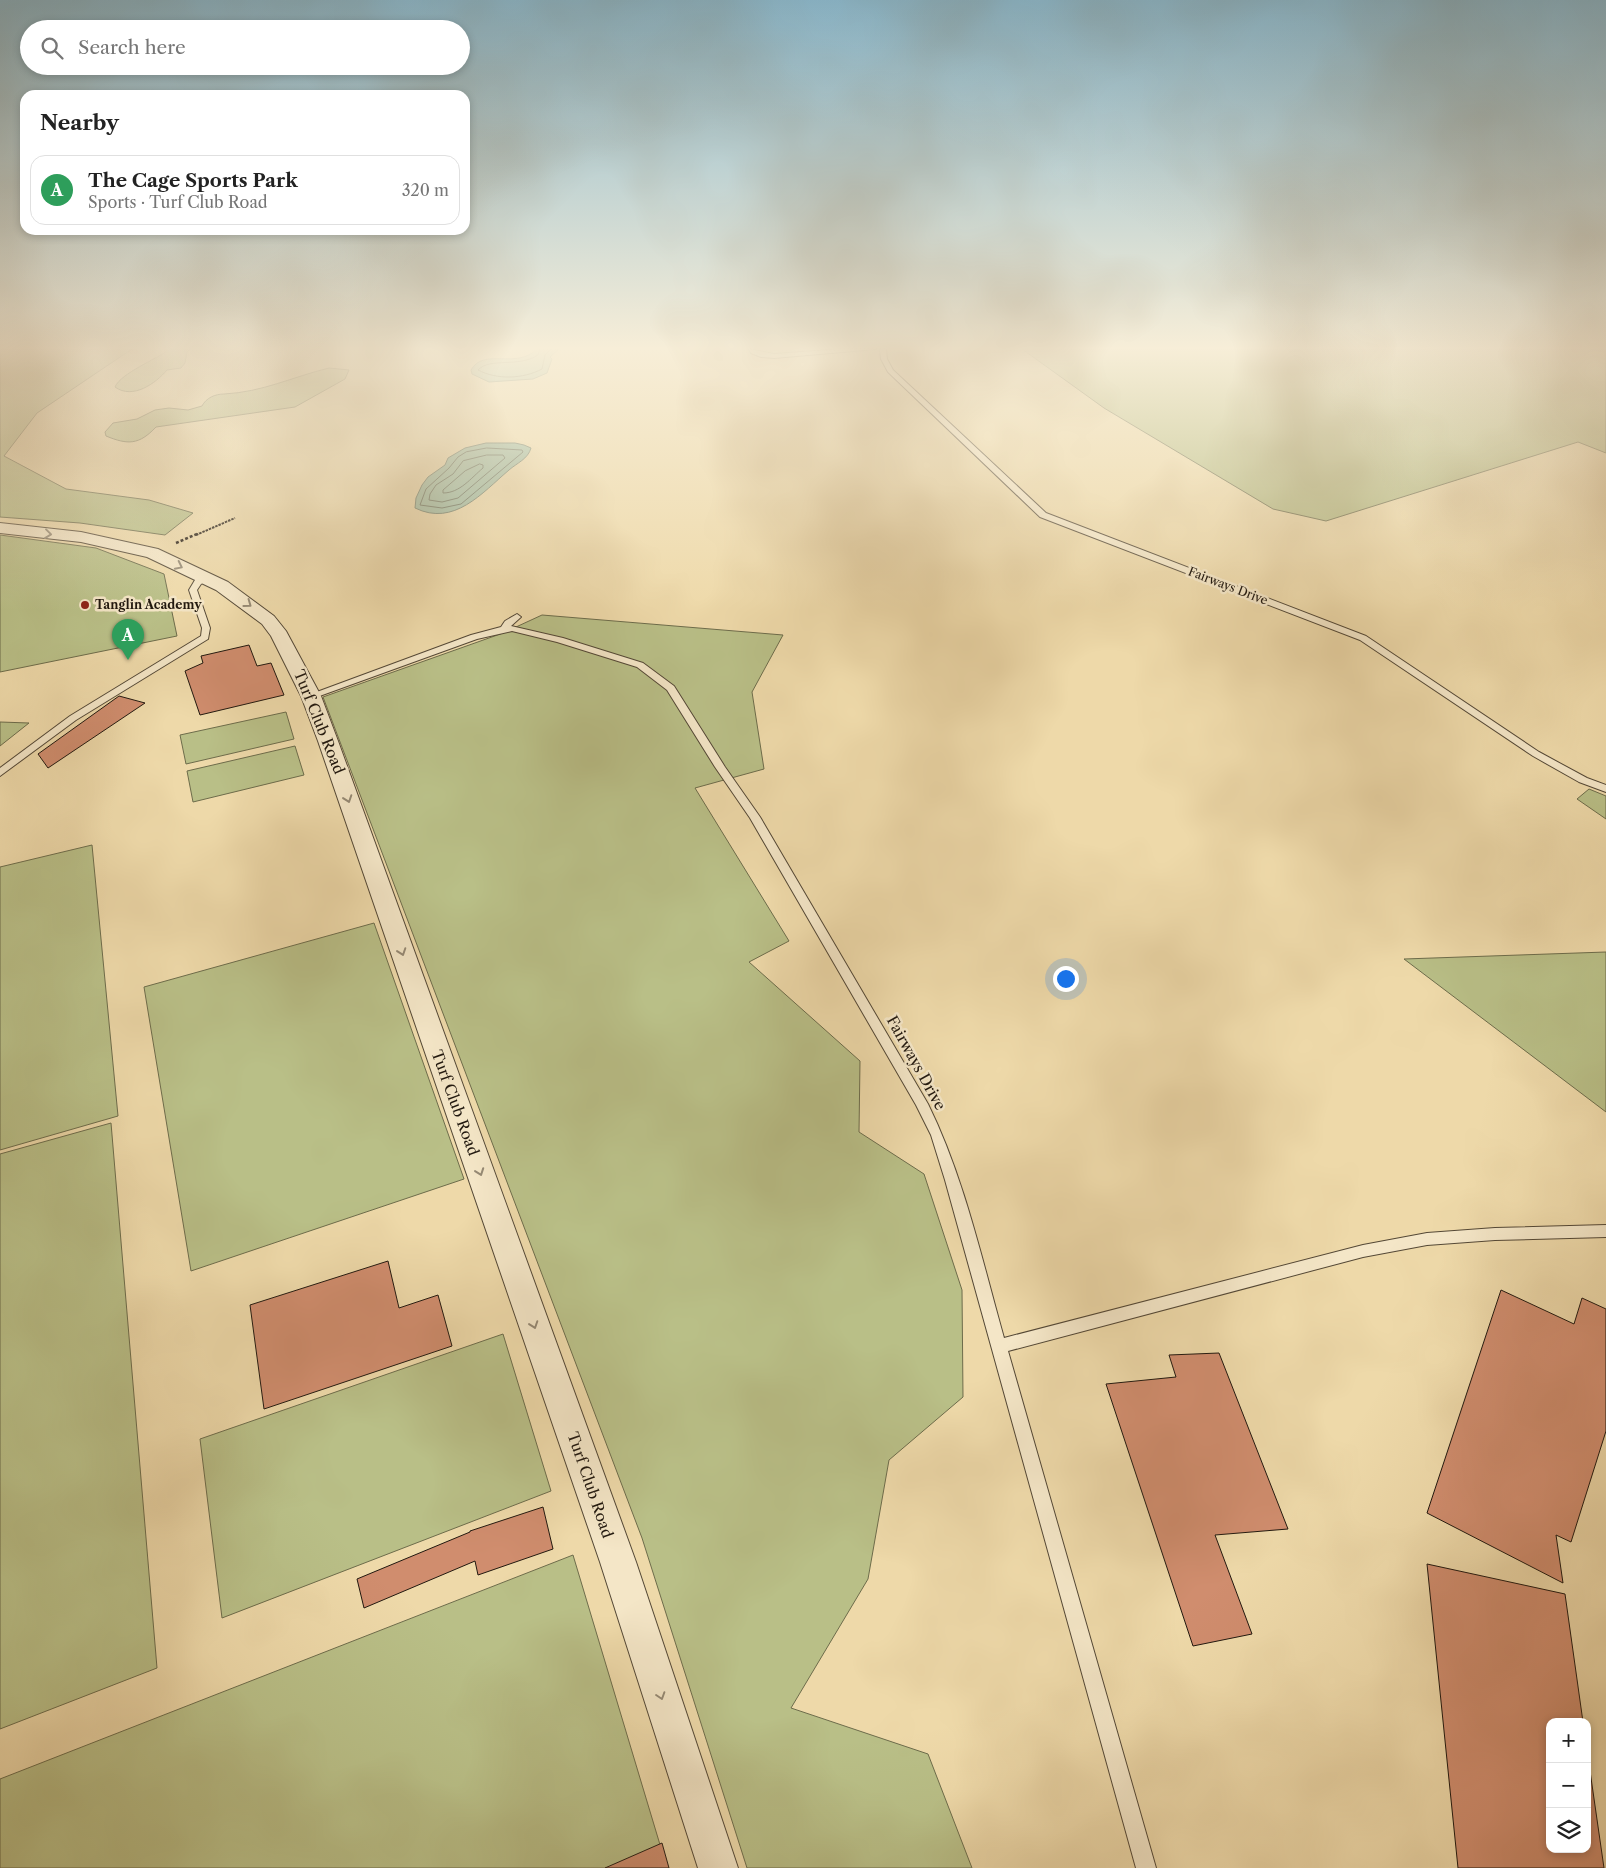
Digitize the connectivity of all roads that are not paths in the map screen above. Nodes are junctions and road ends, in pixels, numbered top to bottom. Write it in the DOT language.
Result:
graph roads {
  1 [pos="959,436"];
  2 [pos="0,528"];
  3 [pos="206,579"];
  4 [pos="516,617"];
  5 [pos="504,629"];
  6 [pos="311,696"];
  7 [pos="0,773"];
  8 [pos="1606,789"];
  9 [pos="1606,1231"];
  10 [pos="1000,1346"];
  11 [pos="718,1868"];
  12 [pos="1146,1868"];
  1 -- 8 [label="lane, Fairways Drive"];
  2 -- 3 [label="street, Turf Club Road, one-way"];
  3 -- 6 [label="street, Turf Club Road, one-way"];
  3 -- 7 [label="lane"];
  4 -- 5 [label="lane"];
  5 -- 6 [label="lane"];
  5 -- 10 [label="lane, Fairways Drive"];
  6 -- 11 [label="street, Turf Club Road, one-way"];
  9 -- 10 [label="lane"];
  10 -- 12 [label="lane, Fairways Drive"];
}
